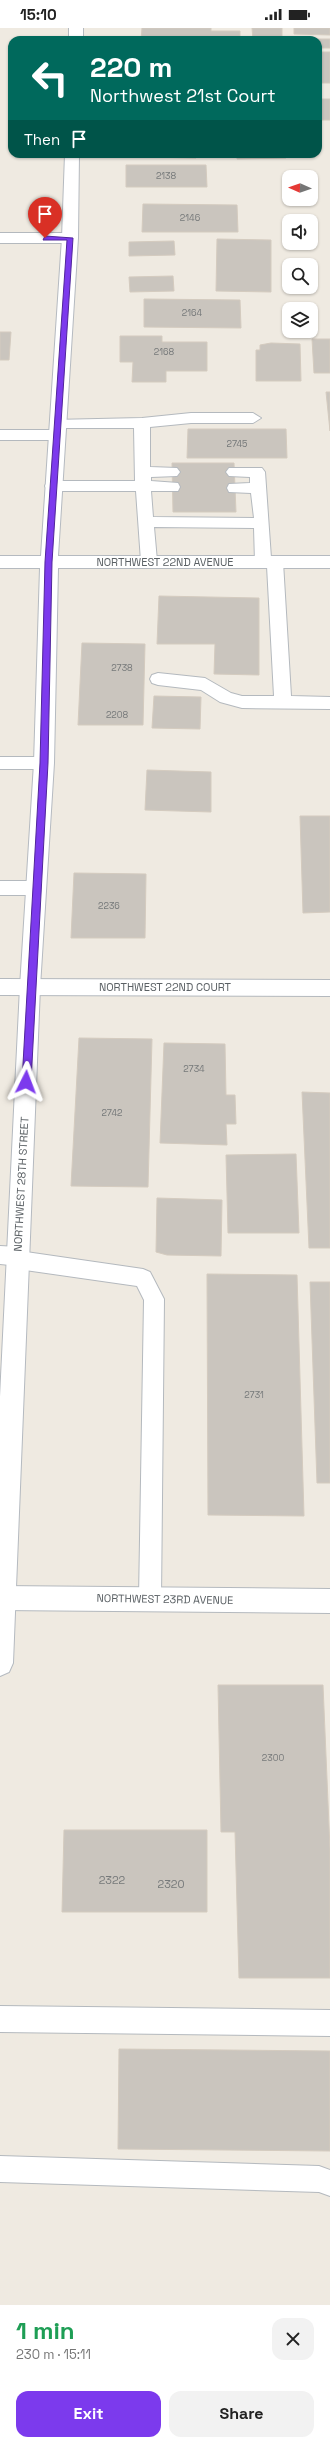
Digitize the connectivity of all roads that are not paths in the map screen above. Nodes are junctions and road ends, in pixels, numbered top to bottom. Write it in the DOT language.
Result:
graph roads {
  1 [pos="72,158"];
  2 [pos="0,238"];
  3 [pos="70,238"];
  4 [pos="253,418"];
  5 [pos="142,423"];
  6 [pos="57,429"];
  7 [pos="0,436"];
  8 [pos="234,472"];
  9 [pos="143,479"];
  10 [pos="172,479"];
  11 [pos="53,486"];
  12 [pos="235,488"];
  13 [pos="258,488"];
  14 [pos="146,522"];
  15 [pos="262,523"];
  16 [pos="0,562"];
  17 [pos="49,562"];
  18 [pos="149,562"];
  19 [pos="269,562"];
  20 [pos="330,562"];
  21 [pos="158,679"];
  22 [pos="283,703"];
  23 [pos="330,703"];
  24 [pos="44,763"];
  25 [pos="0,764"];
  26 [pos="0,888"];
  27 [pos="37,888"];
  28 [pos="0,987"];
  29 [pos="30,987"];
  30 [pos="330,988"];
  31 [pos="12,1257"];
  32 [pos="2,1598"];
  33 [pos="150,1599"];
  34 [pos="330,1600"];
  35 [pos="0,1663"];
  36 [pos="0,2019"];
  37 [pos="330,2023"];
  38 [pos="0,2169"];
  39 [pos="330,2183"];
  1 -- 3 [label="street, NORTHWEST 28TH STREET"];
  2 -- 3 [label="street"];
  3 -- 6 [label="street, NORTHWEST 28TH STREET"];
  4 -- 5 [label="lane"];
  5 -- 6 [label="lane"];
  5 -- 9 [label="lane"];
  6 -- 7 [label="lane"];
  6 -- 11 [label="street, NORTHWEST 28TH STREET"];
  8 -- 13 [label="lane"];
  9 -- 10 [label="lane"];
  9 -- 11 [label="lane"];
  9 -- 14 [label="lane"];
  11 -- 17 [label="street, NORTHWEST 28TH STREET"];
  12 -- 13 [label="lane"];
  13 -- 15 [label="lane"];
  14 -- 15 [label="lane"];
  14 -- 18 [label="lane"];
  15 -- 19 [label="lane"];
  16 -- 17 [label="street, NORTHWEST 22ND AVENUE"];
  17 -- 18 [label="street, NORTHWEST 22ND AVENUE"];
  17 -- 24 [label="street, NORTHWEST 28TH STREET"];
  18 -- 19 [label="street, NORTHWEST 22ND AVENUE"];
  19 -- 20 [label="street, NORTHWEST 22ND AVENUE"];
  19 -- 22 [label="lane"];
  21 -- 22 [label="lane"];
  22 -- 23 [label="lane"];
  24 -- 25 [label="lane"];
  24 -- 27 [label="street, NORTHWEST 28TH STREET"];
  26 -- 27 [label="lane"];
  27 -- 29 [label="street, NORTHWEST 28TH STREET"];
  28 -- 29 [label="street, NORTHWEST 22ND COURT"];
  29 -- 30 [label="street, NORTHWEST 22ND COURT"];
  29 -- 31 [label="street, NORTHWEST 28TH STREET"];
  31 -- 32 [label="street, NORTHWEST 28TH STREET"];
  31 -- 33 [label="lane"];
  32 -- 33 [label="street, NORTHWEST 23RD AVENUE"];
  32 -- 35 [label="street, NORTHWEST 28TH STREET"];
  33 -- 34 [label="street, NORTHWEST 23RD AVENUE"];
  36 -- 37 [label="lane"];
  38 -- 39 [label="lane"];
}
